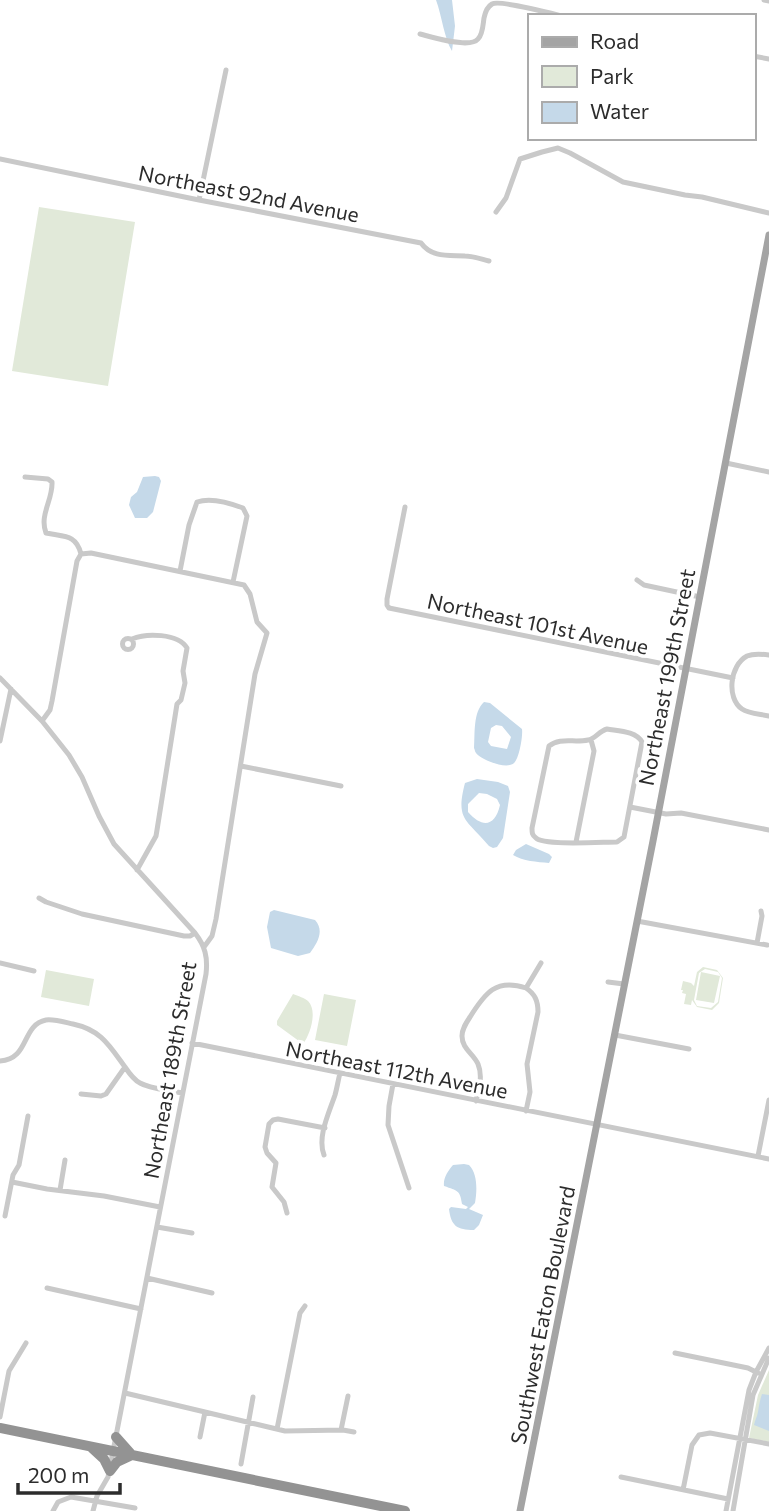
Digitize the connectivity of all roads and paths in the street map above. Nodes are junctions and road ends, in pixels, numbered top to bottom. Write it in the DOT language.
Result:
graph roads {
  1 [pos="764,0"];
  2 [pos="769,1"];
  3 [pos="552,14"];
  4 [pos="420,34"];
  5 [pos="226,70"];
  6 [pos="0,159"];
  7 [pos="199,200"];
  8 [pos="496,212"];
  9 [pos="769,213"];
  10 [pos="769,235"];
  11 [pos="489,261"];
  12 [pos="726,463"];
  13 [pos="769,472"];
  14 [pos="25,477"];
  15 [pos="405,507"];
  16 [pos="81,554"];
  17 [pos="180,571"];
  18 [pos="637,580"];
  19 [pos="236,583"];
  20 [pos="700,597"];
  21 [pos="132,639"];
  22 [pos="769,655"];
  23 [pos="685,669"];
  24 [pos="0,678"];
  25 [pos="733,678"];
  26 [pos="11,689"];
  27 [pos="769,716"];
  28 [pos="43,721"];
  29 [pos="591,740"];
  30 [pos="0,741"];
  31 [pos="241,766"];
  32 [pos="341,786"];
  33 [pos="630,807"];
  34 [pos="658,812"];
  35 [pos="769,830"];
  36 [pos="576,842"];
  37 [pos="137,870"];
  38 [pos="39,898"];
  39 [pos="761,911"];
  40 [pos="637,921"];
  41 [pos="195,933"];
  42 [pos="757,943"];
  43 [pos="767,945"];
  44 [pos="205,947"];
  45 [pos="0,963"];
  46 [pos="541,963"];
  47 [pos="34,971"];
  48 [pos="608,982"];
  49 [pos="624,984"];
  50 [pos="526,988"];
  51 [pos="615,1035"];
  52 [pos="192,1043"];
  53 [pos="690,1049"];
  54 [pos="0,1061"];
  55 [pos="125,1067"];
  56 [pos="340,1073"];
  57 [pos="393,1084"];
  58 [pos="182,1093"];
  59 [pos="81,1094"];
  60 [pos="769,1100"];
  61 [pos="476,1101"];
  62 [pos="526,1111"];
  63 [pos="28,1116"];
  64 [pos="596,1125"];
  65 [pos="325,1128"];
  66 [pos="324,1155"];
  67 [pos="758,1156"];
  68 [pos="769,1159"];
  69 [pos="65,1160"];
  70 [pos="12,1182"];
  71 [pos="409,1188"];
  72 [pos="60,1190"];
  73 [pos="160,1208"];
  74 [pos="287,1213"];
  75 [pos="5,1216"];
  76 [pos="157,1227"];
  77 [pos="192,1233"];
  78 [pos="147,1278"];
  79 [pos="47,1289"];
  80 [pos="212,1293"];
  81 [pos="305,1306"];
  82 [pos="141,1309"];
  83 [pos="26,1343"];
  84 [pos="769,1348"];
  85 [pos="674,1353"];
  86 [pos="769,1358"];
  87 [pos="759,1373"];
  88 [pos="125,1393"];
  89 [pos="348,1396"];
  90 [pos="253,1397"];
  91 [pos="205,1412"];
  92 [pos="0,1417"];
  93 [pos="248,1422"];
  94 [pos="0,1428"];
  95 [pos="277,1429"];
  96 [pos="341,1430"];
  97 [pos="354,1432"];
  98 [pos="117,1437"];
  99 [pos="200,1437"];
  100 [pos="742,1439"];
  101 [pos="769,1444"];
  102 [pos="91,1447"];
  103 [pos="114,1451"];
  104 [pos="133,1455"];
  105 [pos="241,1465"];
  106 [pos="110,1471"];
  107 [pos="621,1477"];
  108 [pos="683,1490"];
  109 [pos="728,1499"];
  110 [pos="95,1501"];
  111 [pos="135,1508"];
  112 [pos="53,1511"];
  113 [pos="93,1511"];
  114 [pos="405,1511"];
  115 [pos="520,1511"];
  116 [pos="726,1511"];
  117 [pos="733,1511"];
  1 -- 2 [label="street"];
  3 -- 4 [label="street"];
  5 -- 7 [label="street"];
  6 -- 7 [label="street, Northeast 92nd Avenue"];
  7 -- 11 [label="street, Northeast 92nd Avenue"];
  8 -- 9 [label="street"];
  10 -- 12 [label="main road, Northeast 199th Street"];
  12 -- 13 [label="street"];
  12 -- 20 [label="main road, Northeast 199th Street"];
  14 -- 16 [label="street"];
  15 -- 23 [label="street, Northeast 101st Avenue"];
  16 -- 17 [label="street"];
  16 -- 28 [label="street"];
  17 -- 19 [label="street"];
  17 -- 19 [label="street"];
  18 -- 20 [label="street"];
  19 -- 31 [label="street, Northeast 189th Street"];
  20 -- 23 [label="main road, Northeast 199th Street"];
  21 -- 37 [label="street"];
  22 -- 25 [label="street"];
  23 -- 25 [label="street, Northeast 101st Avenue"];
  23 -- 34 [label="main road, Northeast 199th Street"];
  24 -- 26 [label="street"];
  25 -- 27 [label="street"];
  26 -- 28 [label="street"];
  26 -- 30 [label="street"];
  28 -- 37 [label="street"];
  29 -- 33 [label="street"];
  29 -- 36 [label="street"];
  29 -- 36 [label="street"];
  31 -- 32 [label="street"];
  31 -- 44 [label="street, Northeast 189th Street"];
  33 -- 34 [label="street"];
  33 -- 36 [label="street"];
  34 -- 35 [label="street"];
  34 -- 40 [label="main road, Northeast 199th Street"];
  37 -- 41 [label="street"];
  38 -- 41 [label="street"];
  39 -- 42 [label="street"];
  40 -- 42 [label="street"];
  40 -- 49 [label="main road, Northeast 199th Street"];
  41 -- 44 [label="street"];
  42 -- 43 [label="street"];
  44 -- 52 [label="street, Northeast 189th Street"];
  45 -- 47 [label="street"];
  46 -- 50 [label="street"];
  48 -- 49 [label="street"];
  49 -- 51 [label="main road, Northeast 199th Street"];
  50 -- 61 [label="street"];
  50 -- 62 [label="street"];
  51 -- 53 [label="street"];
  51 -- 64 [label="main road, Northeast 199th Street"];
  52 -- 56 [label="street, Northeast 112th Avenue"];
  52 -- 58 [label="street, Northeast 189th Street"];
  54 -- 55 [label="street"];
  55 -- 58 [label="street"];
  55 -- 59 [label="street"];
  56 -- 57 [label="street, Northeast 112th Avenue"];
  56 -- 65 [label="street"];
  57 -- 61 [label="street, Northeast 112th Avenue"];
  57 -- 71 [label="street"];
  58 -- 73 [label="street, Northeast 189th Street"];
  60 -- 67 [label="street"];
  61 -- 62 [label="street, Northeast 112th Avenue"];
  62 -- 64 [label="street, Northeast 112th Avenue"];
  63 -- 70 [label="street"];
  64 -- 67 [label="street, Northeast 112th Avenue"];
  64 -- 115 [label="main road, Southwest Eaton Boulevard"];
  65 -- 66 [label="street"];
  65 -- 74 [label="street"];
  67 -- 68 [label="street, Northeast 112th Avenue"];
  69 -- 72 [label="street"];
  70 -- 72 [label="street"];
  70 -- 75 [label="street"];
  72 -- 73 [label="street"];
  73 -- 76 [label="street, Northeast 189th Street"];
  76 -- 77 [label="street"];
  76 -- 78 [label="street, Northeast 189th Street"];
  78 -- 80 [label="street"];
  78 -- 82 [label="street, Northeast 189th Street"];
  79 -- 82 [label="street"];
  81 -- 95 [label="street"];
  82 -- 88 [label="street, Northeast 189th Street"];
  83 -- 92 [label="street"];
  84 -- 87 [label="street"];
  85 -- 87 [label="street"];
  86 -- 87 [label="street"];
  87 -- 100 [label="street"];
  88 -- 91 [label="street"];
  88 -- 98 [label="street, Northeast 189th Street"];
  89 -- 96 [label="street"];
  90 -- 93 [label="street"];
  91 -- 93 [label="street"];
  91 -- 99 [label="street"];
  93 -- 95 [label="street"];
  93 -- 105 [label="street"];
  94 -- 102 [label="highway"];
  95 -- 96 [label="street"];
  96 -- 97 [label="street"];
  98 -- 103 [label="street, Northeast 189th Street"];
  98 -- 104 [label="highway"];
  100 -- 101 [label="street"];
  100 -- 108 [label="street"];
  100 -- 109 [label="street"];
  100 -- 117 [label="street"];
  102 -- 103 [label="highway"];
  102 -- 106 [label="highway"];
  103 -- 104 [label="highway"];
  103 -- 106 [label="street, Northeast 189th Street"];
  104 -- 106 [label="highway"];
  104 -- 114 [label="highway"];
  106 -- 110 [label="street, Northeast 189th Street"];
  107 -- 108 [label="street"];
  108 -- 109 [label="street"];
  109 -- 116 [label="street"];
  110 -- 111 [label="street"];
  110 -- 112 [label="street"];
  110 -- 113 [label="street, Northeast 189th Street"];
}
